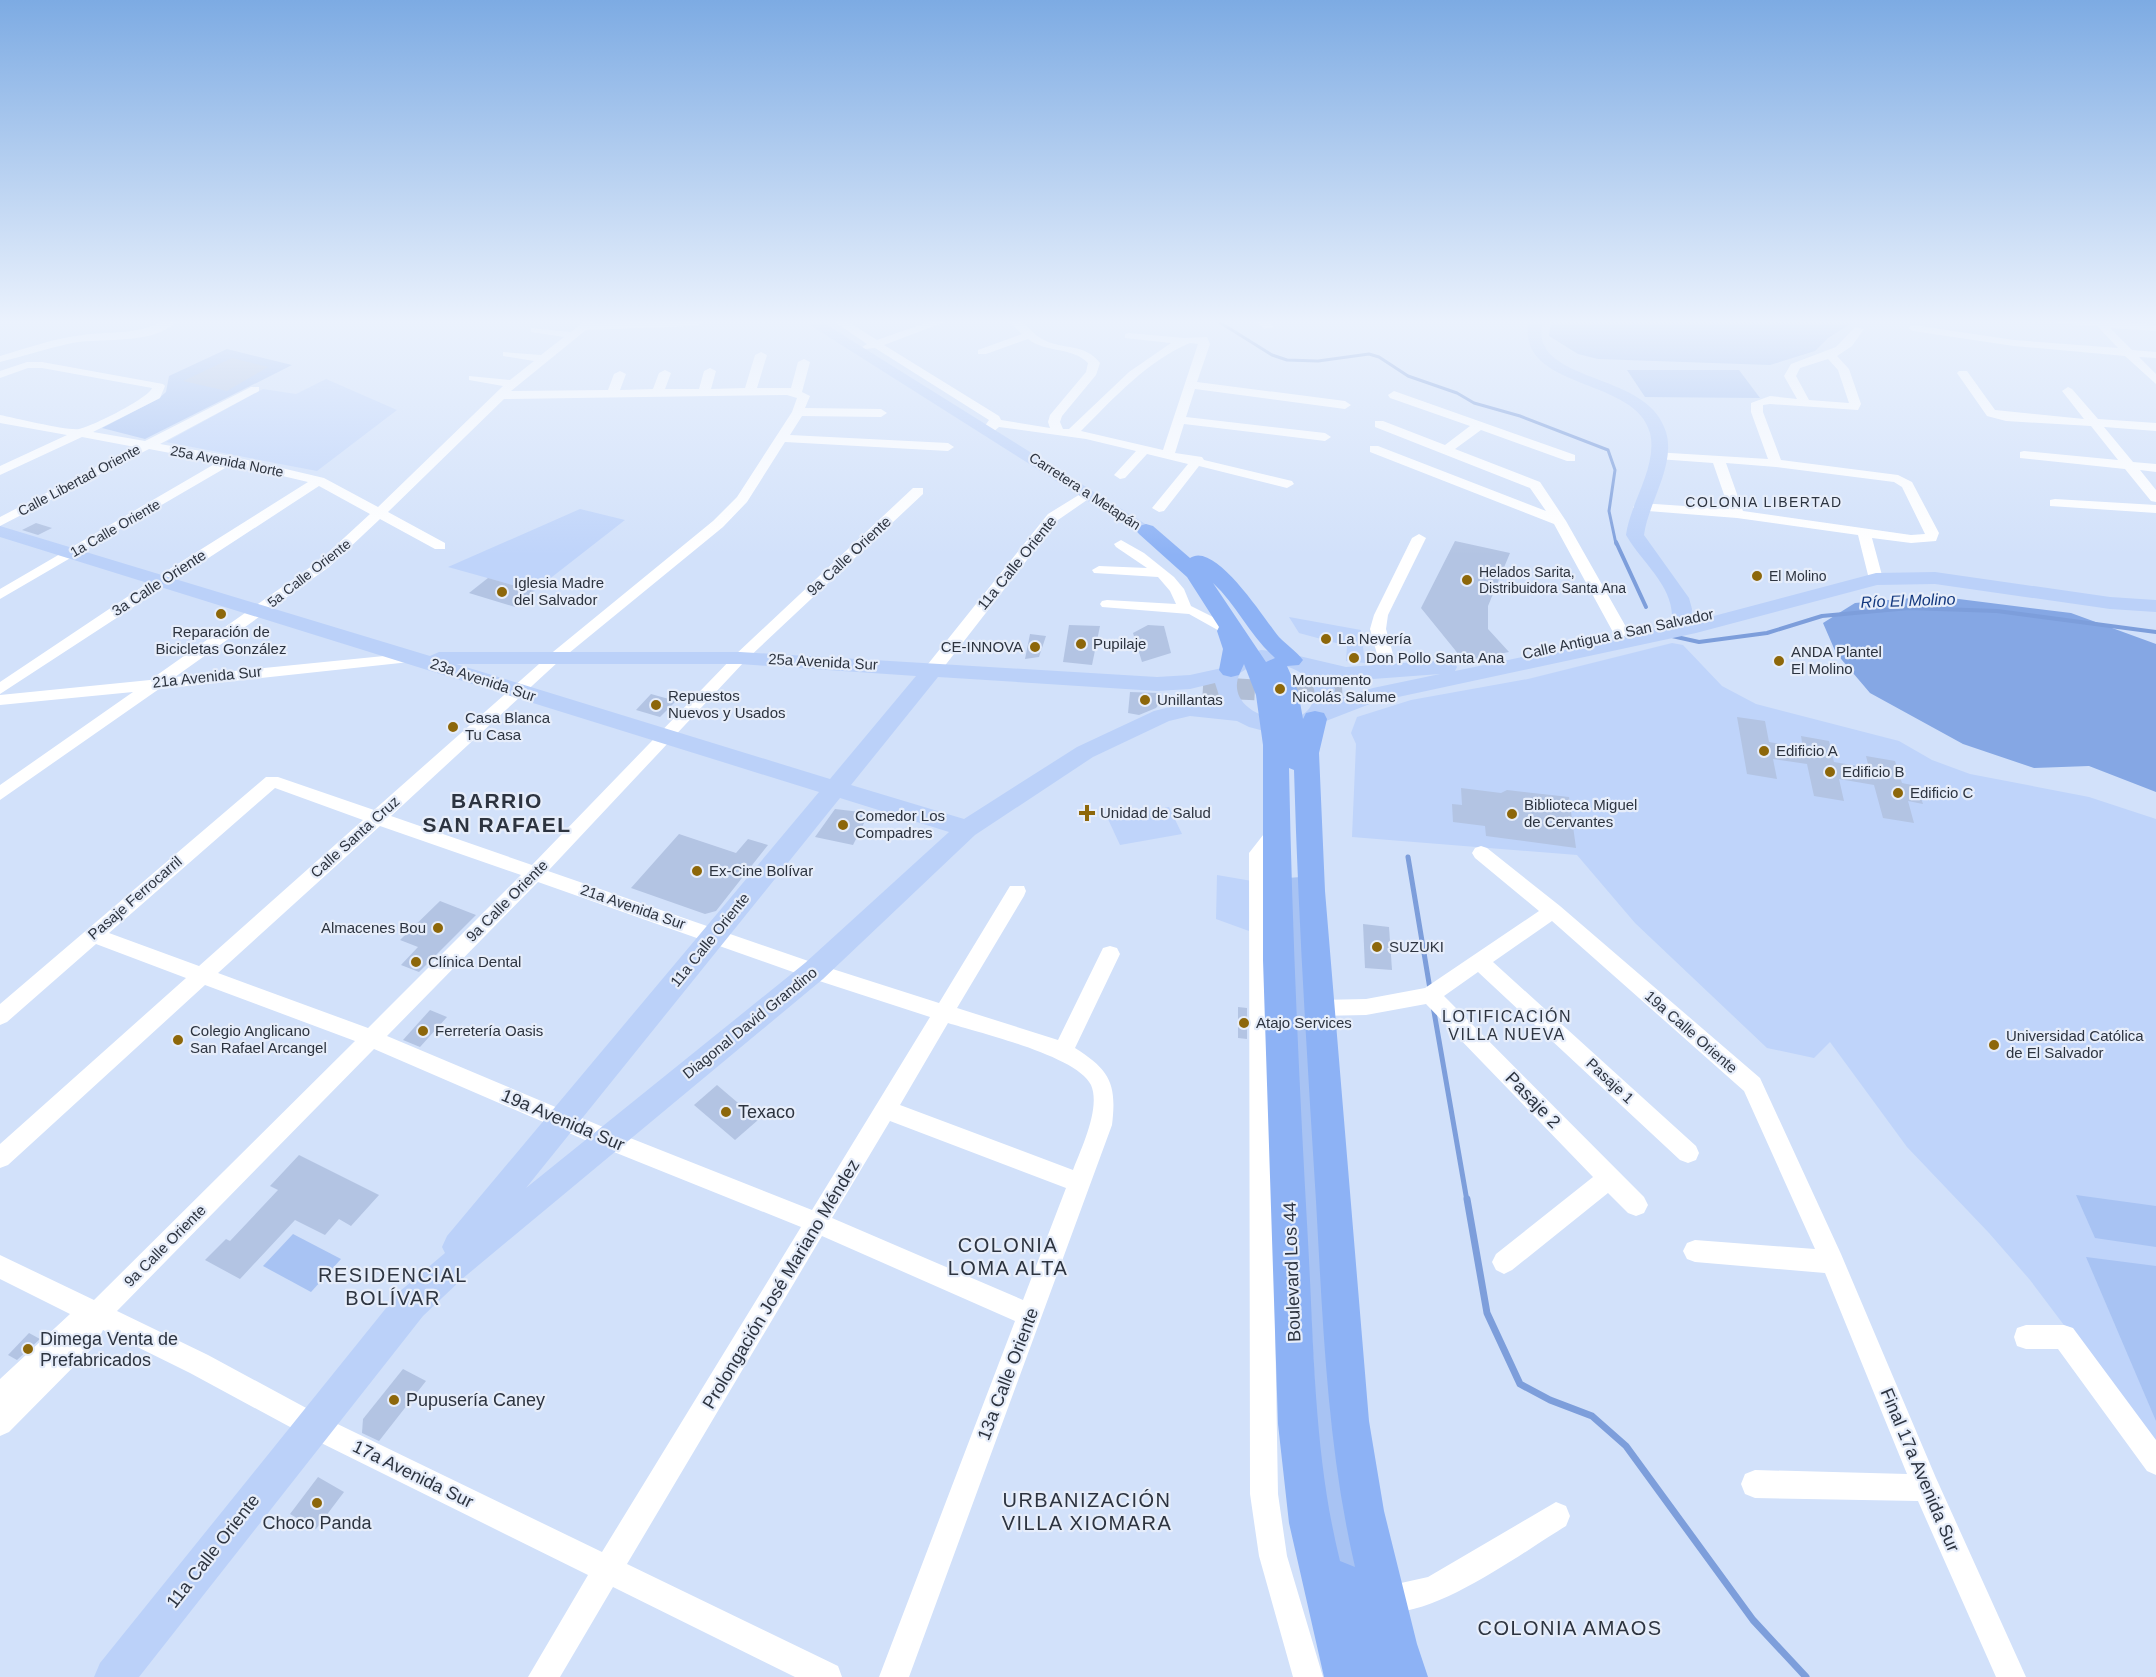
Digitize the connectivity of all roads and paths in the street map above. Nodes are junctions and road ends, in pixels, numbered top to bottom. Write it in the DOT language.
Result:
graph roads {
  1 [pos="151,398"];
  2 [pos="237,398"];
  3 [pos="499,398"];
  4 [pos="800,398"];
  5 [pos="853,398"];
  6 [pos="942,398"];
  7 [pos="962,398"];
  8 [pos="1070,398"];
  9 [pos="1104,398"];
  10 [pos="1186,398"];
  11 [pos="1293,398"];
  12 [pos="1403,398"];
  13 [pos="1628,398"];
  14 [pos="1802,398"];
  15 [pos="1853,398"];
  16 [pos="1982,398"];
  17 [pos="2074,398"];
  18 [pos="1804,403"];
  19 [pos="1345,405"];
  20 [pos="798,412"];
  21 [pos="849,413"];
  22 [pos="882,413"];
  23 [pos="0,418"];
  24 [pos="1179,420"];
  25 [pos="2093,422"];
  26 [pos="1378,424"];
  27 [pos="1479,425"];
  28 [pos="992,426"];
  29 [pos="2156,427"];
  30 [pos="1064,433"];
  31 [pos="82,434"];
  32 [pos="1325,437"];
  33 [pos="781,438"];
  34 [pos="146,445"];
  35 [pos="948,447"];
  36 [pos="1145,448"];
  37 [pos="1374,449"];
  38 [pos="1447,450"];
  39 [pos="1168,454"];
  40 [pos="1658,455"];
  41 [pos="2024,455"];
  42 [pos="1571,458"];
  43 [pos="1718,459"];
  44 [pos="230,460"];
  45 [pos="1198,460"];
  46 [pos="1776,464"];
  47 [pos="2129,465"];
  48 [pos="2156,468"];
  49 [pos="0,471"];
  50 [pos="1120,475"];
  51 [pos="319,481"];
  52 [pos="1287,484"];
  53 [pos="918,491"];
  54 [pos="1084,494"];
  55 [pos="2156,498"];
  56 [pos="2055,503"];
  57 [pos="1640,507"];
  58 [pos="1159,508"];
  59 [pos="2156,509"];
  60 [pos="380,514"];
  61 [pos="1737,514"];
  62 [pos="1559,521"];
  63 [pos="0,522"];
  64 [pos="1146,530"];
  65 [pos="0,531"];
  66 [pos="1864,532"];
  67 [pos="1419,538"];
  68 [pos="1121,544"];
  69 [pos="440,546"];
  70 [pos="73,553"];
  71 [pos="1099,570"];
  72 [pos="1159,573"];
  73 [pos="1876,579"];
  74 [pos="162,580"];
  75 [pos="0,595"];
  76 [pos="1224,601"];
  77 [pos="1107,604"];
  78 [pos="2156,606"];
  79 [pos="1185,609"];
  80 [pos="261,610"];
  81 [pos="1692,621"];
  82 [pos="1228,630"];
  83 [pos="1622,634"];
  84 [pos="414,657"];
  85 [pos="740,658"];
  86 [pos="553,659"];
  87 [pos="1293,661"];
  88 [pos="1461,666"];
  89 [pos="934,668"];
  90 [pos="1230,671"];
  91 [pos="1390,672"];
  92 [pos="156,682"];
  93 [pos="1150,683"];
  94 [pos="1342,686"];
  95 [pos="1203,687"];
  96 [pos="0,689"];
  97 [pos="517,692"];
  98 [pos="0,700"];
  99 [pos="1162,716"];
  100 [pos="1247,717"];
  101 [pos="1316,718"];
  102 [pos="663,736"];
  103 [pos="272,781"];
  104 [pos="833,788"];
  105 [pos="0,794"];
  106 [pos="376,819"];
  107 [pos="967,830"];
  108 [pos="1275,849"];
  109 [pos="1481,854"];
  110 [pos="535,873"];
  111 [pos="1017,891"];
  112 [pos="1311,891"];
  113 [pos="1553,911"];
  114 [pos="92,935"];
  115 [pos="714,935"];
  116 [pos="1110,954"];
  117 [pos="1479,961"];
  118 [pos="814,971"];
  119 [pos="201,977"];
  120 [pos="1430,995"];
  121 [pos="1319,1008"];
  122 [pos="945,1011"];
  123 [pos="0,1016"];
  124 [pos="371,1038"];
  125 [pos="1063,1051"];
  126 [pos="887,1110"];
  127 [pos="561,1120"];
  128 [pos="607,1139"];
  129 [pos="1688,1153"];
  130 [pos="0,1158"];
  131 [pos="1609,1178"];
  132 [pos="1079,1183"];
  133 [pos="1636,1205"];
  134 [pos="818,1223"];
  135 [pos="1695,1251"];
  136 [pos="1504,1262"];
  137 [pos="1833,1262"];
  138 [pos="0,1267"];
  139 [pos="411,1304"];
  140 [pos="98,1313"];
  141 [pos="1030,1316"];
  142 [pos="2026,1337"];
  143 [pos="0,1397"];
  144 [pos="0,1423"];
  145 [pos="312,1425"];
  146 [pos="2156,1461"];
  147 [pos="1304,1483"];
  148 [pos="1755,1484"];
  149 [pos="1926,1488"];
  150 [pos="1556,1516"];
  151 [pos="608,1568"];
  152 [pos="1384,1599"];
  153 [pos="114,1677"];
  154 [pos="543,1677"];
  155 [pos="827,1677"];
  156 [pos="894,1677"];
  157 [pos="1308,1677"];
  158 [pos="1347,1677"];
  159 [pos="1387,1677"];
  160 [pos="1406,1677"];
  161 [pos="2011,1677"];
  1 -- 31 [label="street"];
  2 -- 34 [label="street, Calle Libertad Oriente"];
  3 -- 60 [label="street, 5a Calle Oriente"];
  4 -- 20 [label="street, Calle Santa Cruz"];
  5 -- 21 [label="street"];
  6 -- 28 [label="main road, Carretera a Metapán"];
  7 -- 28 [label="street"];
  8 -- 30 [label="street"];
  9 -- 30 [label="street"];
  10 -- 24 [label="street"];
  11 -- 19 [label="street"];
  12 -- 27 [label="street"];
  13 -- 40 [label="main road"];
  14 -- 18 [label="street"];
  15 -- 18 [label="street"];
  16 -- 25 [label="street"];
  17 -- 25 [label="street"];
  18 -- 46 [label="street"];
  20 -- 21 [label="street"];
  20 -- 33 [label="street, Calle Santa Cruz"];
  21 -- 22 [label="street"];
  23 -- 31 [label="street, 25a Avenida Norte"];
  24 -- 32 [label="street"];
  24 -- 39 [label="street"];
  25 -- 29 [label="street"];
  25 -- 47 [label="street"];
  26 -- 38 [label="street"];
  27 -- 38 [label="street"];
  27 -- 42 [label="street"];
  28 -- 30 [label="street"];
  28 -- 54 [label="main road, Carretera a Metapán"];
  30 -- 36 [label="street"];
  31 -- 34 [label="street, 25a Avenida Norte"];
  31 -- 49 [label="street"];
  33 -- 35 [label="street"];
  33 -- 86 [label="street, Calle Santa Cruz"];
  34 -- 44 [label="street, 25a Avenida Norte"];
  34 -- 63 [label="street, Calle Libertad Oriente"];
  36 -- 39 [label="street"];
  36 -- 50 [label="street"];
  37 -- 62 [label="street"];
  38 -- 62 [label="street"];
  39 -- 45 [label="street"];
  40 -- 43 [label="street"];
  40 -- 57 [label="main road"];
  41 -- 47 [label="street"];
  43 -- 46 [label="street"];
  43 -- 61 [label="street"];
  44 -- 51 [label="street, 25a Avenida Norte"];
  44 -- 70 [label="street, 1a Calle Oriente"];
  45 -- 52 [label="street"];
  45 -- 58 [label="street"];
  46 -- 66 [label="street"];
  47 -- 48 [label="street"];
  47 -- 55 [label="street"];
  51 -- 60 [label="street, 25a Avenida Norte"];
  51 -- 74 [label="street, 3a Calle Oriente"];
  53 -- 85 [label="street, 9a Calle Oriente"];
  54 -- 64 [label="main road, Carretera a Metapán"];
  54 -- 89 [label="street, 11a Calle Oriente"];
  56 -- 59 [label="street"];
  57 -- 61 [label="street"];
  57 -- 81 [label="main road"];
  60 -- 69 [label="street, 25a Avenida Norte"];
  60 -- 80 [label="street, 5a Calle Oriente"];
  61 -- 66 [label="street"];
  62 -- 83 [label="street"];
  64 -- 76 [label="highway"];
  65 -- 70 [label="main road, 23a Avenida Sur"];
  66 -- 73 [label="street"];
  67 -- 91 [label="street"];
  68 -- 72 [label="street"];
  70 -- 74 [label="main road, 23a Avenida Sur"];
  70 -- 75 [label="street, 1a Calle Oriente"];
  71 -- 72 [label="street"];
  72 -- 79 [label="street"];
  73 -- 78 [label="main road, Calle Antigua a San Salvador"];
  73 -- 81 [label="main road, Calle Antigua a San Salvador"];
  74 -- 80 [label="main road, 23a Avenida Sur"];
  74 -- 96 [label="street, 3a Calle Oriente"];
  76 -- 82 [label="highway"];
  76 -- 87 [label="highway"];
  76 -- 108 [label="highway"];
  76 -- 112 [label="highway"];
  77 -- 79 [label="street"];
  79 -- 82 [label="street"];
  80 -- 84 [label="main road, 23a Avenida Sur"];
  80 -- 92 [label="street, 5a Calle Oriente"];
  81 -- 83 [label="main road, Calle Antigua a San Salvador"];
  81 -- 101 [label="main road, Calle Antigua a San Salvador"];
  82 -- 90 [label="highway"];
  83 -- 88 [label="main road, Calle Antigua a San Salvador"];
  84 -- 86 [label="main road, 25a Avenida Sur"];
  84 -- 92 [label="street, 21a Avenida Sur"];
  84 -- 97 [label="main road, 23a Avenida Sur"];
  85 -- 86 [label="main road, 25a Avenida Sur"];
  85 -- 89 [label="main road, 25a Avenida Sur"];
  85 -- 102 [label="street, 9a Calle Oriente"];
  86 -- 97 [label="street, Calle Santa Cruz"];
  87 -- 90 [label="main road"];
  87 -- 91 [label="main road, Calle Antigua a San Salvador"];
  87 -- 101 [label="main road"];
  88 -- 91 [label="main road, Calle Antigua a San Salvador"];
  88 -- 94 [label="main road"];
  89 -- 93 [label="main road, 25a Avenida Sur"];
  89 -- 104 [label="main road, 11a Calle Oriente"];
  90 -- 93 [label="main road, 25a Avenida Sur"];
  90 -- 100 [label="main road"];
  92 -- 98 [label="street, 21a Avenida Sur"];
  92 -- 105 [label="street, 5a Calle Oriente"];
  93 -- 95 [label="main road"];
  93 -- 99 [label="main road"];
  97 -- 102 [label="main road, 23a Avenida Sur"];
  97 -- 106 [label="street, Calle Santa Cruz"];
  99 -- 100 [label="main road, Diagonal David Grandino"];
  99 -- 107 [label="main road, Diagonal David Grandino"];
  100 -- 101 [label="main road"];
  100 -- 108 [label="highway"];
  101 -- 112 [label="highway"];
  102 -- 104 [label="main road, 23a Avenida Sur"];
  102 -- 110 [label="street, 9a Calle Oriente"];
  103 -- 106 [label="street, 21a Avenida Sur"];
  103 -- 114 [label="street, Pasaje Ferrocarril"];
  104 -- 107 [label="main road, 23a Avenida Sur"];
  104 -- 115 [label="main road, 11a Calle Oriente"];
  106 -- 110 [label="street, 21a Avenida Sur"];
  106 -- 119 [label="street, Calle Santa Cruz"];
  107 -- 118 [label="main road, Diagonal David Grandino"];
  108 -- 147 [label="highway, Boulevard Los 44"];
  108 -- 157 [label="street"];
  109 -- 113 [label="street, 19a Calle Oriente"];
  110 -- 115 [label="street, 21a Avenida Sur"];
  110 -- 124 [label="street, 9a Calle Oriente"];
  111 -- 122 [label="street, Prolongación José Mariano Méndez"];
  112 -- 121 [label="highway"];
  113 -- 117 [label="street"];
  113 -- 137 [label="street, 19a Calle Oriente"];
  114 -- 119 [label="street, 19a Avenida Sur"];
  114 -- 123 [label="street, Pasaje Ferrocarril"];
  115 -- 118 [label="street, 21a Avenida Sur"];
  115 -- 127 [label="main road, 11a Calle Oriente"];
  116 -- 125 [label="street"];
  117 -- 120 [label="street"];
  117 -- 129 [label="street, Pasaje 1"];
  118 -- 122 [label="street, 21a Avenida Sur"];
  118 -- 128 [label="main road, Diagonal David Grandino"];
  119 -- 124 [label="street, 19a Avenida Sur"];
  119 -- 130 [label="street, Calle Santa Cruz"];
  120 -- 121 [label="street"];
  120 -- 131 [label="street, Pasaje 2"];
  121 -- 152 [label="highway"];
  122 -- 125 [label="street, 21a Avenida Sur"];
  122 -- 126 [label="street, Prolongación José Mariano Méndez"];
  124 -- 127 [label="street, 19a Avenida Sur"];
  124 -- 140 [label="street, 9a Calle Oriente"];
  125 -- 132 [label="street, 13a Calle Oriente"];
  126 -- 132 [label="street"];
  126 -- 134 [label="street, Prolongación José Mariano Méndez"];
  127 -- 128 [label="street, 19a Avenida Sur"];
  127 -- 139 [label="main road, 11a Calle Oriente"];
  128 -- 134 [label="street, 19a Avenida Sur"];
  128 -- 139 [label="main road, Diagonal David Grandino"];
  131 -- 133 [label="street, Pasaje 2"];
  131 -- 136 [label="street"];
  132 -- 141 [label="street, 13a Calle Oriente"];
  134 -- 141 [label="street, 19a Avenida Sur"];
  134 -- 151 [label="street, Prolongación José Mariano Méndez"];
  135 -- 137 [label="street"];
  137 -- 149 [label="street, Final 17a Avenida Sur"];
  138 -- 140 [label="street, 17a Avenida Sur"];
  139 -- 145 [label="main road, Diagonal David Grandino"];
  140 -- 143 [label="street, 9a Calle Oriente"];
  140 -- 144 [label="street, 9a Calle Oriente"];
  140 -- 145 [label="street, 17a Avenida Sur"];
  141 -- 156 [label="street, 13a Calle Oriente"];
  142 -- 146 [label="street"];
  145 -- 151 [label="street, 17a Avenida Sur"];
  145 -- 153 [label="main road, 11a Calle Oriente"];
  147 -- 152 [label="highway"];
  147 -- 158 [label="highway, Boulevard Los 44"];
  148 -- 149 [label="street"];
  149 -- 161 [label="street, Final 17a Avenida Sur"];
  150 -- 152 [label="street"];
  151 -- 154 [label="street, Prolongación José Mariano Méndez"];
  151 -- 155 [label="street, 17a Avenida Sur"];
  152 -- 160 [label="highway"];
  158 -- 159 [label="highway"];
}
